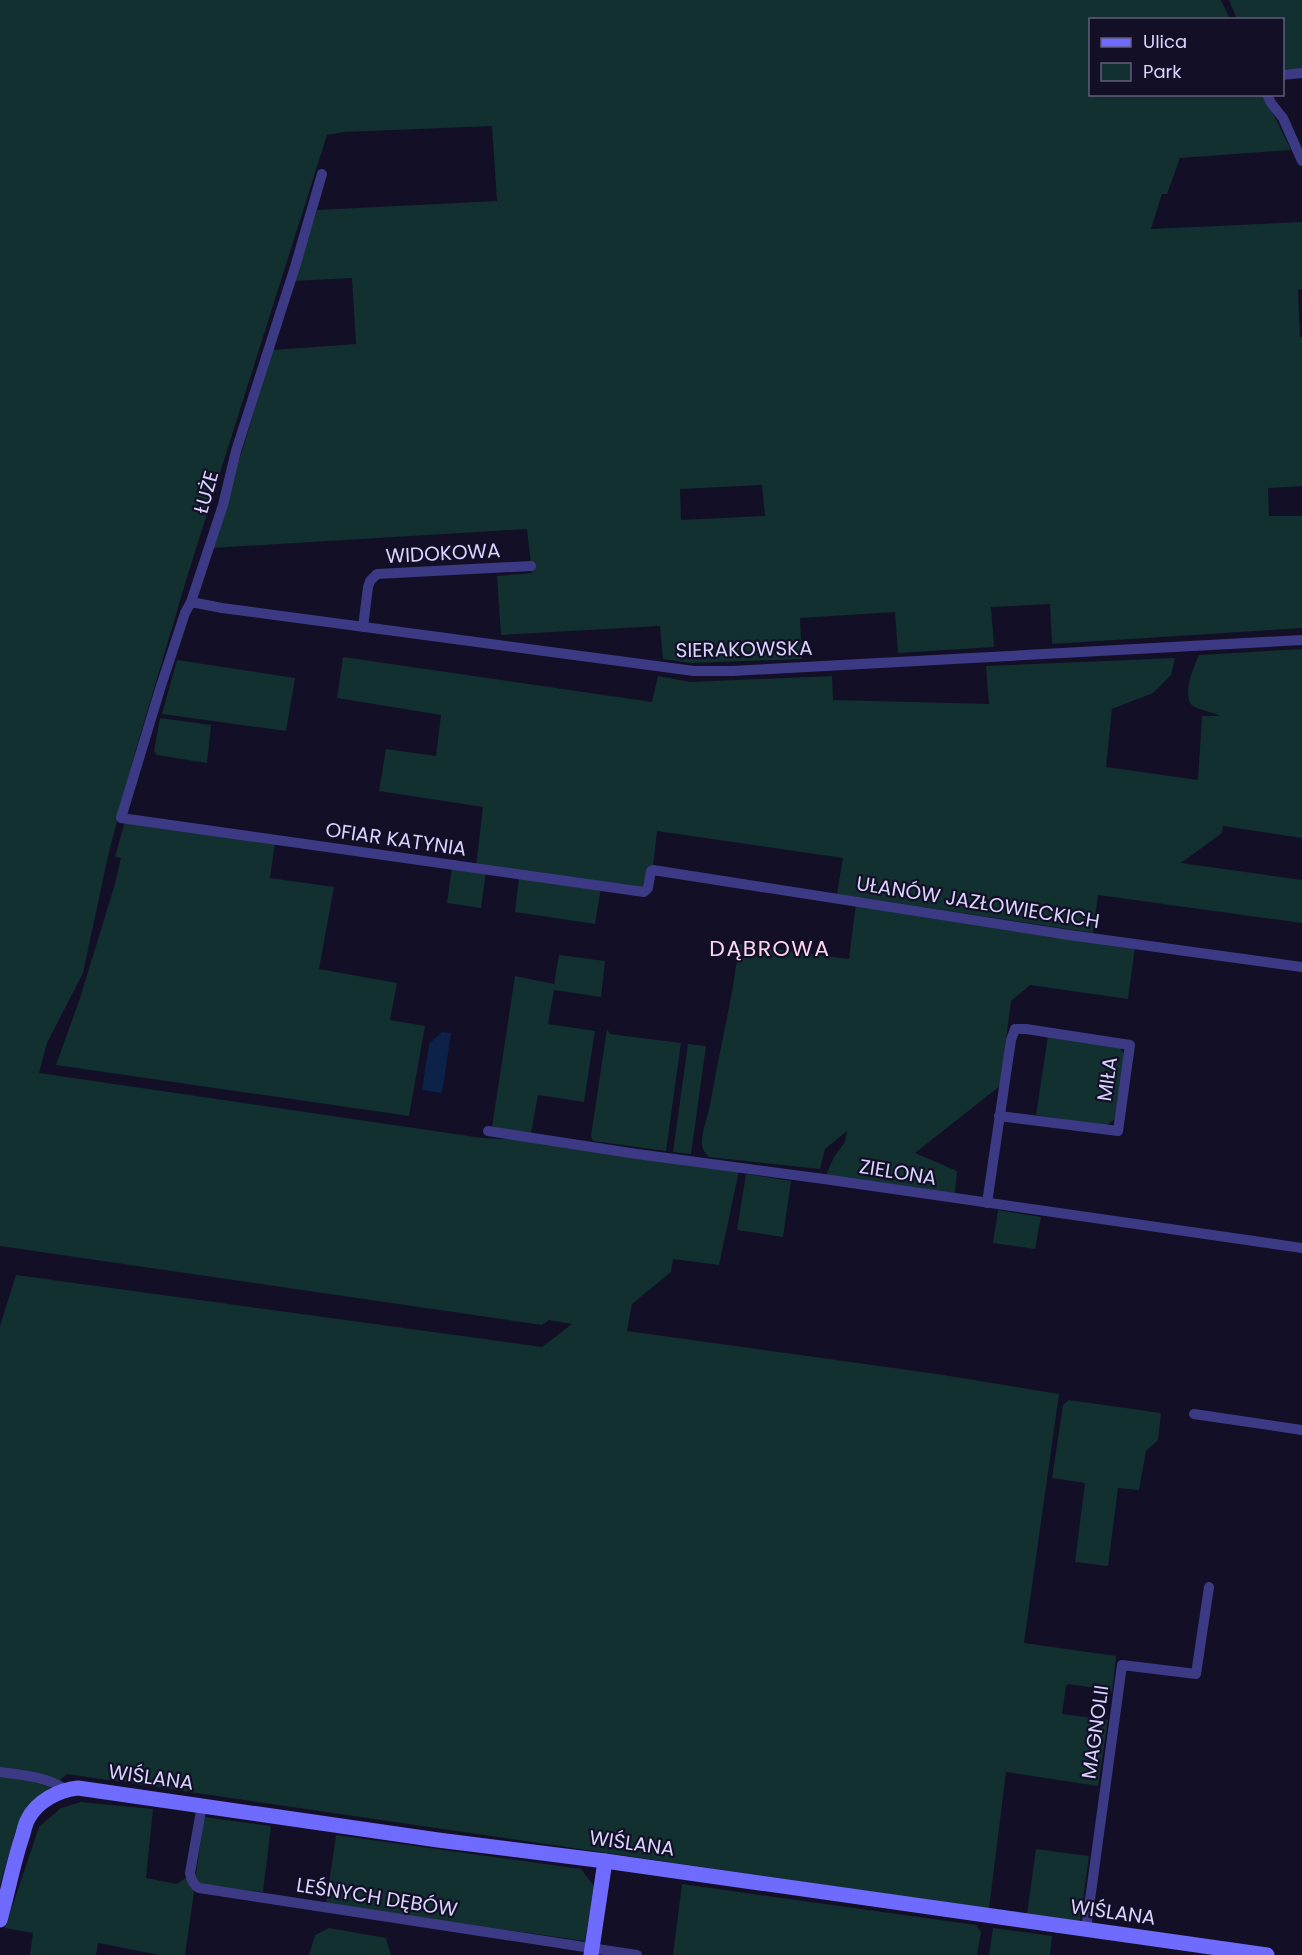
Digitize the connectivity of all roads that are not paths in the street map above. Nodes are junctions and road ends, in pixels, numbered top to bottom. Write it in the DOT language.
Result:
graph roads {
  1 [pos="1302,73"];
  2 [pos="1284,75"];
  3 [pos="1268,96"];
  4 [pos="1302,161"];
  5 [pos="322,174"];
  6 [pos="531,566"];
  7 [pos="191,602"];
  8 [pos="363,627"];
  9 [pos="1302,640"];
  10 [pos="121,818"];
  11 [pos="650,872"];
  12 [pos="1302,967"];
  13 [pos="999,1116"];
  14 [pos="488,1131"];
  15 [pos="987,1203"];
  16 [pos="1302,1248"];
  17 [pos="1194,1414"];
  18 [pos="1302,1430"];
  19 [pos="1209,1587"];
  20 [pos="0,1772"];
  21 [pos="65,1789"];
  22 [pos="202,1805"];
  23 [pos="605,1861"];
  24 [pos="0,1920"];
  25 [pos="1086,1929"];
  26 [pos="1191,1949"];
  27 [pos="592,1951"];
  28 [pos="637,1955"];
  29 [pos="1267,1955"];
  1 -- 2 [label="street"];
  3 -- 4 [label="street"];
  5 -- 7 [label="street, ŁUŻE"];
  6 -- 8 [label="street, WIDOKOWA"];
  7 -- 8 [label="street, SIERAKOWSKA"];
  7 -- 10 [label="street, ŁUŻE"];
  8 -- 9 [label="street, SIERAKOWSKA"];
  10 -- 11 [label="street, OFIAR KATYNIA"];
  11 -- 12 [label="street, UŁANÓW JAZŁOWIECKICH"];
  13 -- 13 [label="street, MIŁA"];
  13 -- 15 [label="street, MIŁA"];
  14 -- 15 [label="street, ZIELONA"];
  15 -- 16 [label="street, ZIELONA"];
  17 -- 18 [label="street"];
  19 -- 25 [label="street, MAGNOLII"];
  20 -- 21 [label="street"];
  21 -- 22 [label="main road, WIŚLANA"];
  21 -- 24 [label="main road"];
  22 -- 23 [label="main road, WIŚLANA"];
  22 -- 27 [label="street, LEŚNYCH DĘBÓW"];
  23 -- 25 [label="main road, WIŚLANA"];
  23 -- 27 [label="main road"];
  25 -- 26 [label="main road, WIŚLANA"];
  26 -- 29 [label="main road, WIŚLANA"];
  27 -- 28 [label="street, LEŚNYCH DĘBÓW"];
}
